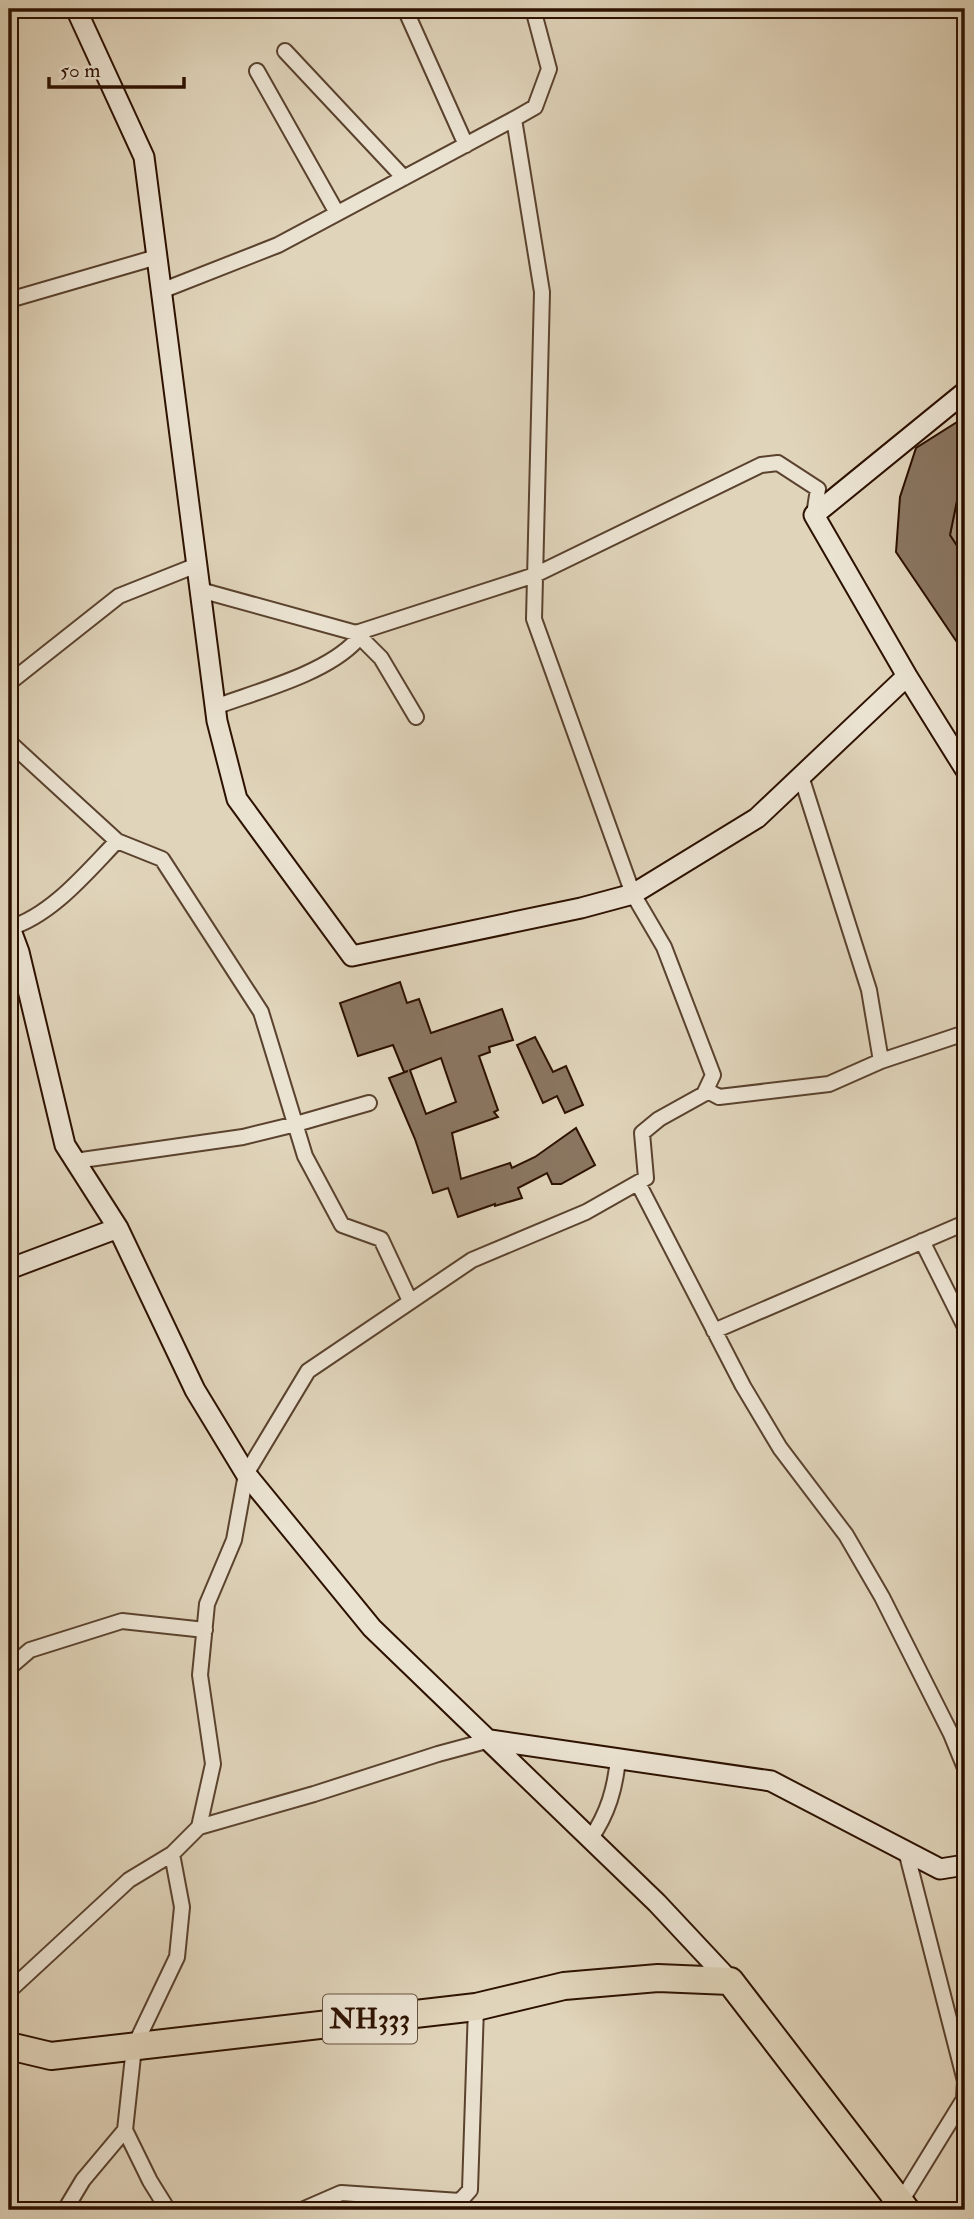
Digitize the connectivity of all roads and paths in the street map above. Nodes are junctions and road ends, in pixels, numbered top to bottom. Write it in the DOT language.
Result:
graph roads {
  1 [pos="76,9"];
  2 [pos="405,9"];
  3 [pos="533,9"];
  4 [pos="961,9"];
  5 [pos="965,15"];
  6 [pos="285,51"];
  7 [pos="257,71"];
  8 [pos="514,120"];
  9 [pos="466,145"];
  10 [pos="404,178"];
  11 [pos="337,213"];
  12 [pos="156,257"];
  13 [pos="161,291"];
  14 [pos="9,300"];
  15 [pos="965,392"];
  16 [pos="814,515"];
  17 [pos="197,565"];
  18 [pos="535,575"];
  19 [pos="200,590"];
  20 [pos="356,633"];
  21 [pos="907,676"];
  22 [pos="9,683"];
  23 [pos="215,707"];
  24 [pos="416,717"];
  25 [pos="9,742"];
  26 [pos="965,769"];
  27 [pos="801,776"];
  28 [pos="117,841"];
  29 [pos="633,894"];
  30 [pos="9,927"];
  31 [pos="965,1033"];
  32 [pos="881,1061"];
  33 [pos="706,1090"];
  34 [pos="369,1103"];
  35 [pos="296,1124"];
  36 [pos="75,1161"];
  37 [pos="638,1183"];
  38 [pos="965,1223"];
  39 [pos="118,1228"];
  40 [pos="922,1241"];
  41 [pos="9,1269"];
  42 [pos="410,1301"];
  43 [pos="965,1327"];
  44 [pos="714,1331"];
  45 [pos="246,1474"];
  46 [pos="205,1630"];
  47 [pos="9,1668"];
  48 [pos="490,1740"];
  49 [pos="618,1759"];
  50 [pos="965,1768"];
  51 [pos="199,1827"];
  52 [pos="591,1838"];
  53 [pos="906,1851"];
  54 [pos="172,1854"];
  55 [pos="965,1865"];
  56 [pos="730,1981"];
  57 [pos="9,1991"];
  58 [pos="476,2007"];
  59 [pos="9,2046"];
  60 [pos="134,2047"];
  61 [pos="125,2130"];
  62 [pos="444,2205"];
  63 [pos="903,2207"];
  64 [pos="65,2210"];
  65 [pos="169,2210"];
  66 [pos="302,2210"];
  1 -- 12 [label="street"];
  2 -- 9 [label="street"];
  3 -- 8 [label="street"];
  4 -- 5 [label="street"];
  6 -- 10 [label="street"];
  7 -- 11 [label="street"];
  8 -- 9 [label="street"];
  8 -- 18 [label="street"];
  9 -- 10 [label="street"];
  10 -- 11 [label="street"];
  11 -- 13 [label="street"];
  12 -- 13 [label="street"];
  12 -- 14 [label="street"];
  13 -- 17 [label="street"];
  15 -- 16 [label="street"];
  16 -- 18 [label="street"];
  16 -- 21 [label="street"];
  17 -- 19 [label="street"];
  17 -- 22 [label="street"];
  18 -- 20 [label="street"];
  18 -- 29 [label="street"];
  19 -- 20 [label="street"];
  19 -- 23 [label="street"];
  20 -- 23 [label="street"];
  20 -- 24 [label="street"];
  21 -- 26 [label="street"];
  21 -- 27 [label="street"];
  23 -- 29 [label="street"];
  25 -- 28 [label="street"];
  27 -- 29 [label="street"];
  27 -- 32 [label="street"];
  28 -- 30 [label="street"];
  28 -- 35 [label="street"];
  29 -- 33 [label="street"];
  30 -- 36 [label="street"];
  31 -- 32 [label="street"];
  32 -- 33 [label="street"];
  33 -- 37 [label="street"];
  34 -- 35 [label="street"];
  35 -- 36 [label="street"];
  35 -- 42 [label="street"];
  36 -- 39 [label="street"];
  37 -- 42 [label="street"];
  37 -- 44 [label="street"];
  38 -- 40 [label="street"];
  39 -- 41 [label="street"];
  39 -- 45 [label="street"];
  40 -- 43 [label="street"];
  40 -- 44 [label="street"];
  42 -- 45 [label="street"];
  44 -- 50 [label="street"];
  45 -- 46 [label="street"];
  45 -- 48 [label="street"];
  46 -- 47 [label="street"];
  46 -- 51 [label="street"];
  48 -- 49 [label="street"];
  48 -- 51 [label="street"];
  48 -- 52 [label="street"];
  49 -- 52 [label="street"];
  49 -- 53 [label="street"];
  51 -- 54 [label="street"];
  52 -- 56 [label="street"];
  53 -- 55 [label="street"];
  53 -- 63 [label="street"];
  54 -- 57 [label="street"];
  54 -- 60 [label="street"];
  56 -- 58 [label="highway, NH333"];
  56 -- 63 [label="highway"];
  58 -- 60 [label="highway, NH333"];
  58 -- 62 [label="street"];
  59 -- 60 [label="highway, NH333"];
  60 -- 61 [label="street"];
  61 -- 64 [label="street"];
  61 -- 65 [label="street"];
  62 -- 66 [label="street"];
}
